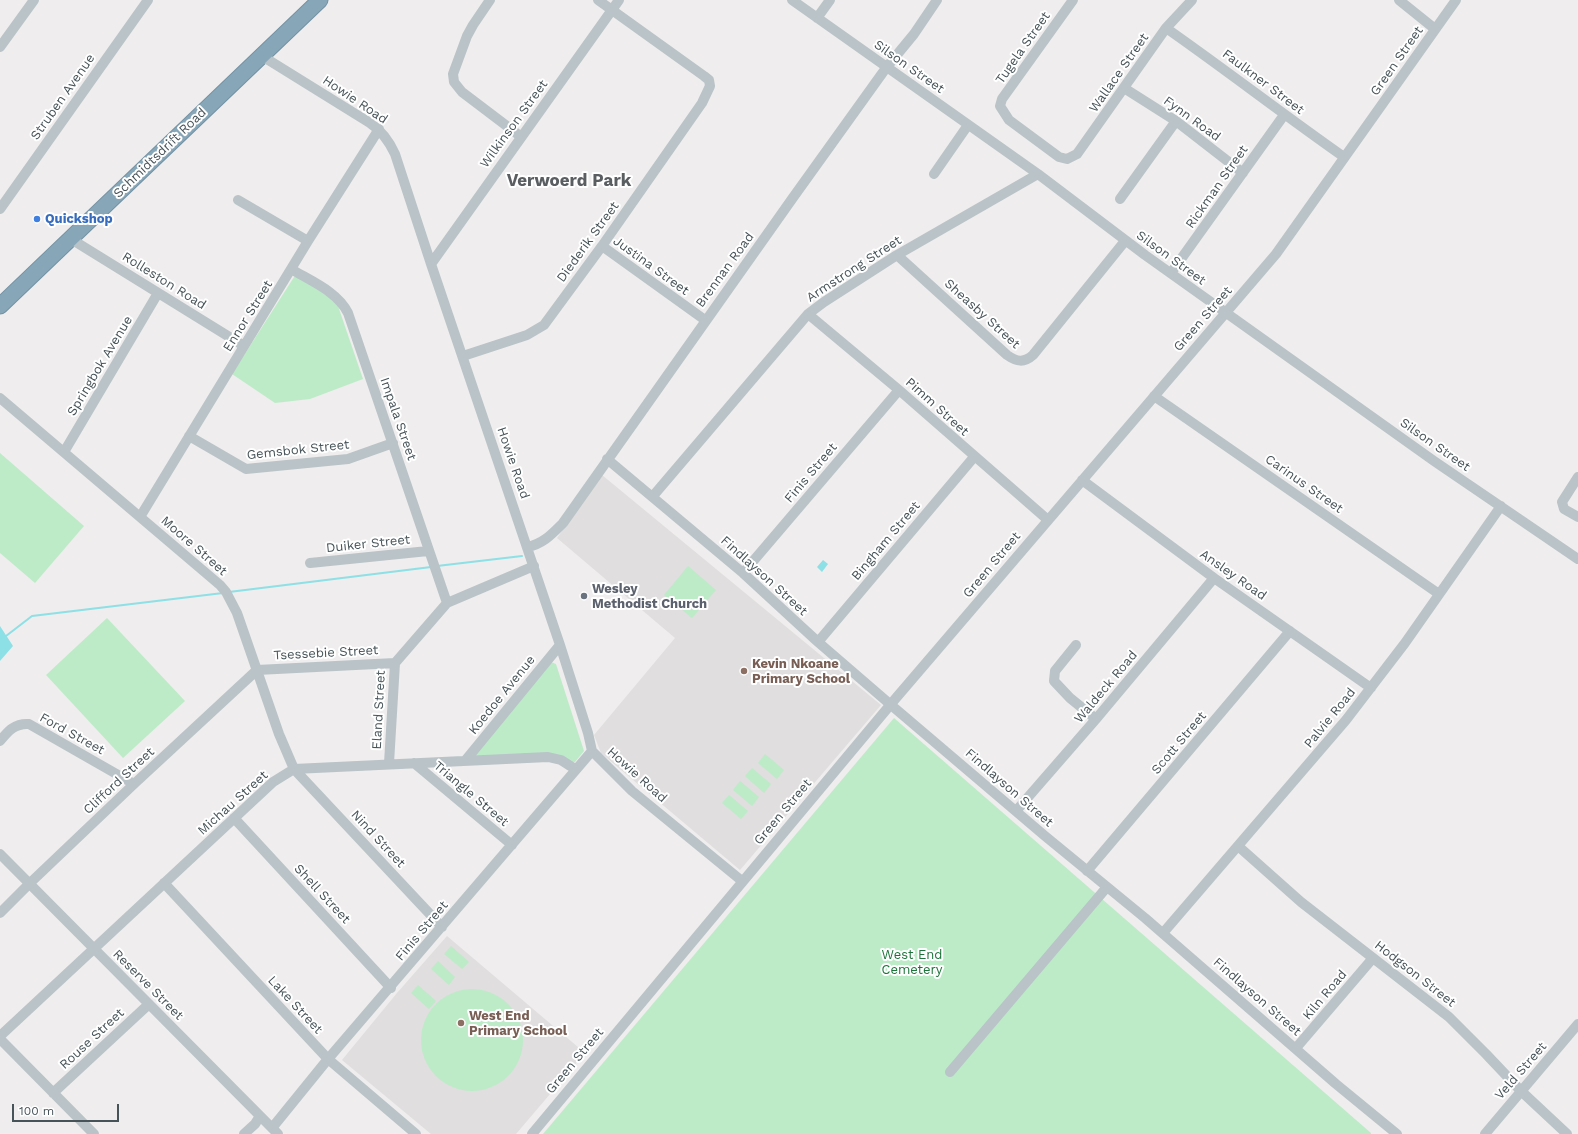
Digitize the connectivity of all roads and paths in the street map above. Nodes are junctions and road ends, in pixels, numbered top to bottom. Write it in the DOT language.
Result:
graph roads {
  1 [pos="34,0"];
  2 [pos="148,0"];
  3 [pos="320,0"];
  4 [pos="490,0"];
  5 [pos="598,0"];
  6 [pos="619,0"];
  7 [pos="792,0"];
  8 [pos="830,0"];
  9 [pos="937,0"];
  10 [pos="1072,0"];
  11 [pos="1192,0"];
  12 [pos="1399,0"];
  13 [pos="1456,0"];
  14 [pos="612,10"];
  15 [pos="817,18"];
  16 [pos="1166,28"];
  17 [pos="1435,29"];
  18 [pos="0,47"];
  19 [pos="262,56"];
  20 [pos="886,68"];
  21 [pos="1124,88"];
  22 [pos="1284,115"];
  23 [pos="1176,121"];
  24 [pos="968,125"];
  25 [pos="379,129"];
  26 [pos="520,136"];
  27 [pos="1344,157"];
  28 [pos="1067,159"];
  29 [pos="934,174"];
  30 [pos="1038,174"];
  31 [pos="1243,174"];
  32 [pos="1120,199"];
  33 [pos="238,200"];
  34 [pos="0,209"];
  35 [pos="71,239"];
  36 [pos="308,241"];
  37 [pos="1125,241"];
  38 [pos="602,246"];
  39 [pos="897,255"];
  40 [pos="431,264"];
  41 [pos="291,269"];
  42 [pos="1171,273"];
  43 [pos="158,293"];
  44 [pos="0,306"];
  45 [pos="1226,312"];
  46 [pos="808,314"];
  47 [pos="705,320"];
  48 [pos="244,346"];
  49 [pos="463,356"];
  50 [pos="899,390"];
  51 [pos="1154,396"];
  52 [pos="0,398"];
  53 [pos="189,436"];
  54 [pos="393,443"];
  55 [pos="64,452"];
  56 [pos="974,457"];
  57 [pos="607,460"];
  58 [pos="1578,477"];
  59 [pos="1082,480"];
  60 [pos="653,496"];
  61 [pos="1501,506"];
  62 [pos="140,517"];
  63 [pos="1578,517"];
  64 [pos="1048,520"];
  65 [pos="527,547"];
  66 [pos="428,551"];
  67 [pos="1578,559"];
  68 [pos="310,563"];
  69 [pos="534,566"];
  70 [pos="743,573"];
  71 [pos="1214,578"];
  72 [pos="1439,594"];
  73 [pos="447,603"];
  74 [pos="1290,631"];
  75 [pos="818,642"];
  76 [pos="560,645"];
  77 [pos="1076,645"];
  78 [pos="395,663"];
  79 [pos="258,670"];
  80 [pos="1371,688"];
  81 [pos="891,705"];
  82 [pos="1096,719"];
  83 [pos="0,741"];
  84 [pos="592,751"];
  85 [pos="465,761"];
  86 [pos="390,763"];
  87 [pos="414,763"];
  88 [pos="294,769"];
  89 [pos="575,769"];
  90 [pos="134,784"];
  91 [pos="1016,811"];
  92 [pos="234,818"];
  93 [pos="512,845"];
  94 [pos="1238,846"];
  95 [pos="0,854"];
  96 [pos="1087,871"];
  97 [pos="742,881"];
  98 [pos="30,883"];
  99 [pos="164,883"];
  100 [pos="1107,887"];
  101 [pos="0,913"];
  102 [pos="442,927"];
  103 [pos="1163,932"];
  104 [pos="94,949"];
  105 [pos="1373,958"];
  106 [pos="391,988"];
  107 [pos="149,1004"];
  108 [pos="1578,1024"];
  109 [pos="0,1036"];
  110 [pos="0,1039"];
  111 [pos="1296,1048"];
  112 [pos="328,1059"];
  113 [pos="950,1072"];
  114 [pos="1521,1091"];
  115 [pos="53,1093"];
  116 [pos="260,1116"];
  117 [pos="275,1131"];
  118 [pos="94,1134"];
  119 [pos="244,1134"];
  120 [pos="416,1134"];
  121 [pos="532,1134"];
  122 [pos="1396,1134"];
  123 [pos="1484,1134"];
  124 [pos="1567,1134"];
  1 -- 18 [label="street"];
  2 -- 34 [label="street, Struben Avenue"];
  3 -- 19 [label="highway, Schmidtsdrift Road"];
  4 -- 26 [label="street"];
  5 -- 14 [label="street"];
  6 -- 14 [label="street, Wilkinson Street"];
  7 -- 15 [label="street, Silson Street"];
  8 -- 15 [label="street"];
  9 -- 20 [label="street, Brennan Road"];
  10 -- 28 [label="street, Tugela Street"];
  11 -- 16 [label="street, Wallace Street"];
  12 -- 17 [label="street"];
  13 -- 17 [label="street, Green Street"];
  14 -- 26 [label="street, Wilkinson Street"];
  14 -- 38 [label="street, Diederik Street"];
  15 -- 20 [label="street, Silson Street"];
  16 -- 21 [label="street, Wallace Street"];
  16 -- 22 [label="street, Faulkner Street"];
  17 -- 27 [label="street, Green Street"];
  19 -- 25 [label="street, Howie Road"];
  19 -- 35 [label="highway, Schmidtsdrift Road"];
  20 -- 24 [label="street, Silson Street"];
  20 -- 47 [label="street, Brennan Road"];
  21 -- 23 [label="street, Fynn Road"];
  21 -- 28 [label="street, Wallace Street"];
  22 -- 27 [label="street, Faulkner Street"];
  22 -- 31 [label="street, Rickman Street"];
  23 -- 31 [label="street, Fynn Road"];
  23 -- 32 [label="street"];
  24 -- 29 [label="street"];
  24 -- 30 [label="street, Silson Street"];
  25 -- 36 [label="street, Ennor Street"];
  25 -- 40 [label="street, Howie Road"];
  26 -- 40 [label="street, Wilkinson Street"];
  27 -- 45 [label="street, Green Street"];
  30 -- 37 [label="street, Silson Street"];
  30 -- 39 [label="street, Armstrong Street"];
  31 -- 42 [label="street, Rickman Street"];
  33 -- 36 [label="street"];
  35 -- 43 [label="street, Rolleston Road"];
  35 -- 44 [label="highway, Schmidtsdrift Road"];
  36 -- 41 [label="street, Ennor Street"];
  37 -- 39 [label="street, Sheasby Street"];
  37 -- 42 [label="street, Silson Street"];
  38 -- 47 [label="street, Justina Street"];
  38 -- 49 [label="street, Diederik Street"];
  39 -- 46 [label="street, Armstrong Street"];
  40 -- 49 [label="street, Howie Road"];
  41 -- 48 [label="street, Ennor Street"];
  41 -- 54 [label="street, Impala Street"];
  42 -- 45 [label="street, Silson Street"];
  43 -- 48 [label="street, Rolleston Road"];
  43 -- 55 [label="street, Springbok Avenue"];
  45 -- 51 [label="street, Green Street"];
  45 -- 61 [label="street, Silson Street"];
  46 -- 50 [label="street, Pimm Street"];
  46 -- 60 [label="street, Armstrong Street"];
  47 -- 57 [label="street, Brennan Road"];
  48 -- 53 [label="street, Ennor Street"];
  49 -- 65 [label="street, Howie Road"];
  50 -- 56 [label="street, Pimm Street"];
  50 -- 70 [label="street, Finis Street"];
  51 -- 59 [label="street, Green Street"];
  51 -- 72 [label="street, Carinus Street"];
  52 -- 55 [label="street, Moore Street"];
  53 -- 54 [label="street, Gemsbok Street"];
  53 -- 62 [label="street, Ennor Street"];
  54 -- 66 [label="street, Impala Street"];
  55 -- 62 [label="street, Moore Street"];
  56 -- 64 [label="street, Pimm Street"];
  56 -- 75 [label="street, Bingham Street"];
  57 -- 60 [label="street, Findlayson Street"];
  57 -- 65 [label="street, Brennan Road"];
  58 -- 63 [label="street"];
  59 -- 64 [label="street, Green Street"];
  59 -- 71 [label="street, Ansley Road"];
  60 -- 70 [label="street, Findlayson Street"];
  61 -- 67 [label="street, Silson Street"];
  61 -- 72 [label="street, Palvie Road"];
  62 -- 79 [label="street, Moore Street"];
  64 -- 81 [label="street, Green Street"];
  65 -- 69 [label="street, Howie Road"];
  66 -- 68 [label="street, Duiker Street"];
  66 -- 73 [label="street, Impala Street"];
  69 -- 73 [label="street, Eland Street"];
  69 -- 76 [label="street, Howie Road"];
  70 -- 75 [label="street, Findlayson Street"];
  71 -- 74 [label="street, Ansley Road"];
  71 -- 82 [label="street, Waldeck Road"];
  72 -- 80 [label="street, Palvie Road"];
  73 -- 78 [label="street, Eland Street"];
  74 -- 80 [label="street, Ansley Road"];
  74 -- 96 [label="street, Scott Street"];
  75 -- 81 [label="street, Findlayson Street"];
  76 -- 84 [label="street, Howie Road"];
  76 -- 85 [label="street, Koedoe Avenue"];
  77 -- 82 [label="street"];
  78 -- 79 [label="street, Tsessebie Street"];
  78 -- 86 [label="street, Eland Street"];
  79 -- 88 [label="street, Moore Street"];
  79 -- 90 [label="street, Clifford Street"];
  80 -- 94 [label="street, Palvie Road"];
  81 -- 91 [label="street, Findlayson Street"];
  81 -- 97 [label="street, Green Street"];
  82 -- 91 [label="street, Waldeck Road"];
  83 -- 90 [label="street, Ford Street"];
  84 -- 89 [label="street, Finis Street"];
  84 -- 97 [label="street, Howie Road"];
  85 -- 87 [label="street, Michau Street"];
  85 -- 89 [label="street, Michau Street"];
  86 -- 87 [label="street, Michau Street"];
  86 -- 88 [label="street, Michau Street"];
  87 -- 93 [label="street, Triangle Street"];
  88 -- 92 [label="street, Michau Street"];
  88 -- 102 [label="street, Nind Street"];
  89 -- 93 [label="street, Finis Street"];
  90 -- 98 [label="street, Clifford Street"];
  91 -- 96 [label="street, Findlayson Street"];
  92 -- 99 [label="street, Michau Street"];
  92 -- 106 [label="street, Shell Street"];
  93 -- 102 [label="street, Finis Street"];
  94 -- 103 [label="street, Palvie Road"];
  94 -- 105 [label="street, Hodgson Street"];
  95 -- 98 [label="street, Reserve Street"];
  96 -- 100 [label="street, Findlayson Street"];
  97 -- 121 [label="street, Green Street"];
  98 -- 101 [label="street, Clifford Street"];
  98 -- 104 [label="street, Reserve Street"];
  99 -- 104 [label="street, Michau Street"];
  99 -- 112 [label="street, Lake Street"];
  100 -- 103 [label="street, Findlayson Street"];
  100 -- 113 [label="street"];
  102 -- 106 [label="street, Finis Street"];
  103 -- 111 [label="street, Findlayson Street"];
  104 -- 107 [label="street, Reserve Street"];
  104 -- 109 [label="street, Michau Street"];
  105 -- 111 [label="street, Kiln Road"];
  105 -- 114 [label="street, Hodgson Street"];
  106 -- 112 [label="street, Finis Street"];
  107 -- 115 [label="street, Rouse Street"];
  107 -- 116 [label="street, Reserve Street"];
  108 -- 114 [label="street, Veld Street"];
  110 -- 115 [label="street"];
  111 -- 122 [label="street, Findlayson Street"];
  112 -- 117 [label="street, Finis Street"];
  112 -- 120 [label="street, Lake Street"];
  114 -- 123 [label="street, Veld Street"];
  114 -- 124 [label="street, Hodgson Street"];
  115 -- 118 [label="street"];
  116 -- 117 [label="street, Reserve Street"];
  116 -- 119 [label="street"];
}
